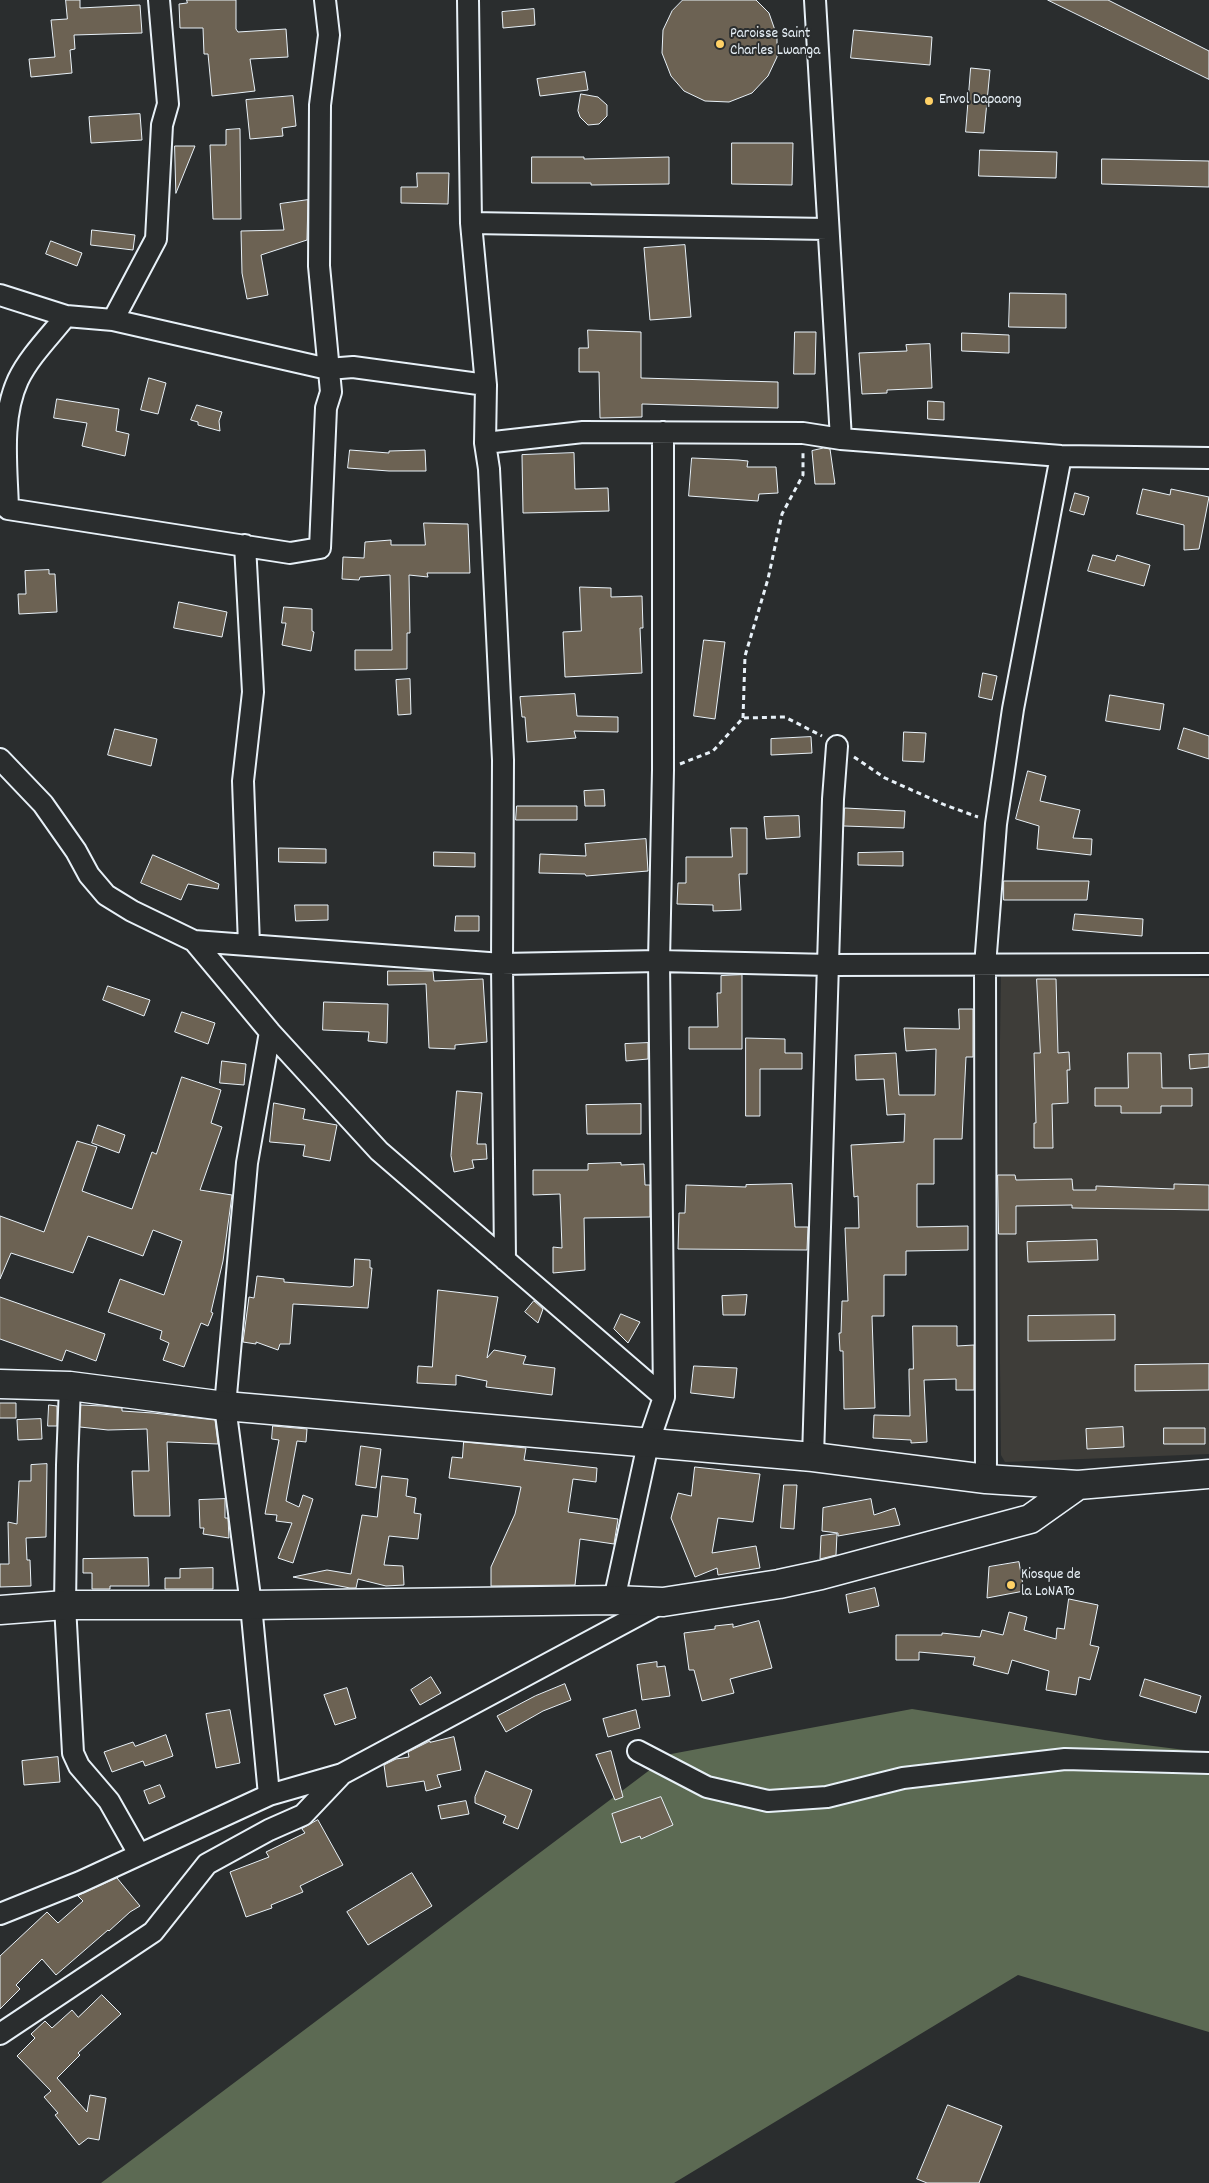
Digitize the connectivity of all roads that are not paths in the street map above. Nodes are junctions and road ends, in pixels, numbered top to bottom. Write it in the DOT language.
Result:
graph roads {
  1 [pos="159,0"];
  2 [pos="325,0"];
  3 [pos="468,0"];
  4 [pos="815,0"];
  5 [pos="471,223"];
  6 [pos="827,228"];
  7 [pos="0,295"];
  8 [pos="66,316"];
  9 [pos="113,320"];
  10 [pos="328,369"];
  11 [pos="486,385"];
  12 [pos="663,432"];
  13 [pos="841,438"];
  14 [pos="485,443"];
  15 [pos="1061,456"];
  16 [pos="1209,458"];
  17 [pos="245,544"];
  18 [pos="837,746"];
  19 [pos="0,759"];
  20 [pos="194,940"];
  21 [pos="249,945"];
  22 [pos="658,961"];
  23 [pos="502,964"];
  24 [pos="1209,964"];
  25 [pos="830,965"];
  26 [pos="985,966"];
  27 [pos="270,1032"];
  28 [pos="504,1260"];
  29 [pos="0,1384"];
  30 [pos="70,1386"];
  31 [pos="664,1397"];
  32 [pos="225,1406"];
  33 [pos="648,1444"];
  34 [pos="813,1457"];
  35 [pos="1209,1474"];
  36 [pos="986,1479"];
  37 [pos="1078,1486"];
  38 [pos="614,1600"];
  39 [pos="663,1602"];
  40 [pos="65,1605"];
  41 [pos="251,1605"];
  42 [pos="0,1610"];
  43 [pos="638,1751"];
  44 [pos="1209,1763"];
  45 [pos="342,1774"];
  46 [pos="269,1796"];
  47 [pos="139,1854"];
  48 [pos="0,1914"];
  49 [pos="0,2034"];
  1 -- 9 [label="street"];
  2 -- 10 [label="street"];
  3 -- 5 [label="street"];
  4 -- 6 [label="street"];
  5 -- 6 [label="street"];
  5 -- 11 [label="street"];
  6 -- 13 [label="street"];
  7 -- 8 [label="street"];
  8 -- 9 [label="street"];
  8 -- 17 [label="street"];
  9 -- 10 [label="street"];
  10 -- 11 [label="street"];
  10 -- 17 [label="street"];
  11 -- 14 [label="street"];
  12 -- 13 [label="street"];
  12 -- 14 [label="street"];
  12 -- 22 [label="street"];
  13 -- 15 [label="street"];
  14 -- 23 [label="street"];
  15 -- 16 [label="street"];
  15 -- 26 [label="street"];
  17 -- 21 [label="street"];
  18 -- 25 [label="street"];
  19 -- 20 [label="street"];
  20 -- 21 [label="street"];
  20 -- 27 [label="street"];
  21 -- 23 [label="street"];
  22 -- 23 [label="street"];
  22 -- 25 [label="street"];
  22 -- 31 [label="street"];
  23 -- 28 [label="street"];
  24 -- 26 [label="street"];
  25 -- 26 [label="street"];
  25 -- 34 [label="street"];
  26 -- 36 [label="street"];
  27 -- 28 [label="street"];
  27 -- 32 [label="street"];
  28 -- 31 [label="street"];
  29 -- 30 [label="main road"];
  30 -- 32 [label="main road"];
  30 -- 40 [label="street"];
  31 -- 33 [label="street"];
  32 -- 33 [label="main road"];
  32 -- 41 [label="street"];
  33 -- 34 [label="main road"];
  33 -- 38 [label="street"];
  34 -- 36 [label="main road"];
  35 -- 37 [label="main road"];
  36 -- 37 [label="main road"];
  37 -- 39 [label="main road"];
  38 -- 39 [label="main road"];
  38 -- 41 [label="main road"];
  39 -- 45 [label="street"];
  40 -- 41 [label="main road"];
  40 -- 42 [label="main road"];
  40 -- 47 [label="street"];
  41 -- 46 [label="street"];
  43 -- 44 [label="street"];
  45 -- 46 [label="street"];
  45 -- 49 [label="street"];
  46 -- 47 [label="street"];
  47 -- 48 [label="street"];
}
